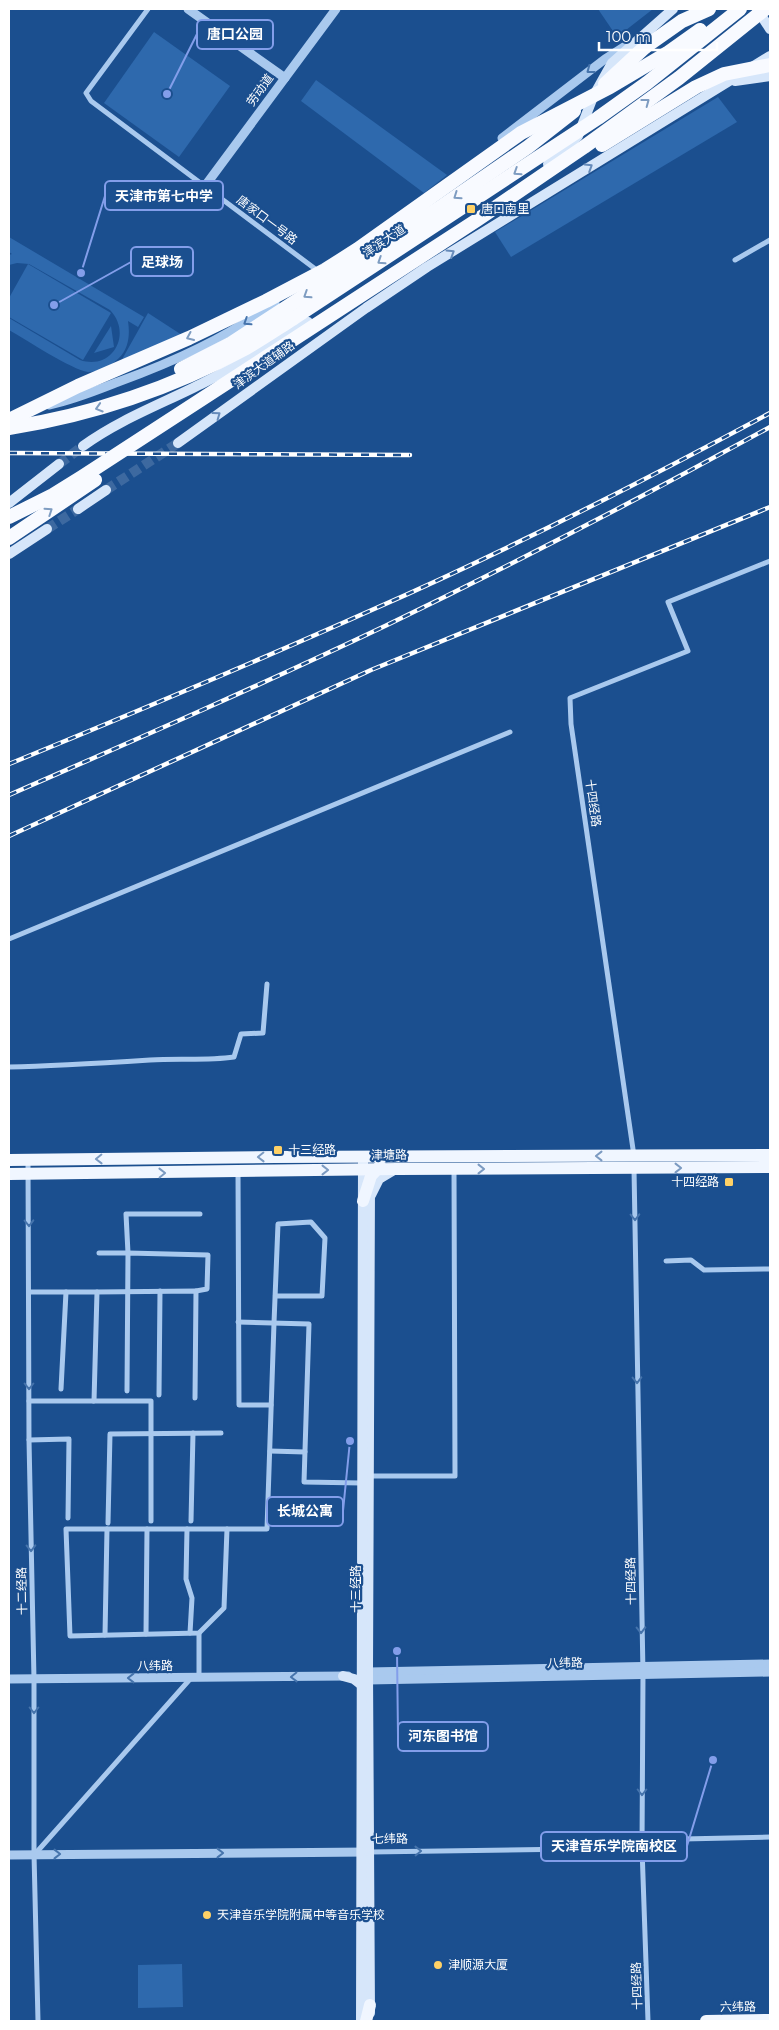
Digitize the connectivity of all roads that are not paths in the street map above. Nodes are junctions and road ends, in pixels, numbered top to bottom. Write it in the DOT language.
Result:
graph roads {
  1 [pos="148,9"];
  2 [pos="188,9"];
  3 [pos="336,9"];
  4 [pos="673,9"];
  5 [pos="710,9"];
  6 [pos="726,9"];
  7 [pos="740,9"];
  8 [pos="757,9"];
  9 [pos="765,9"];
  10 [pos="770,29"];
  11 [pos="698,32"];
  12 [pos="645,33"];
  13 [pos="770,56"];
  14 [pos="770,65"];
  15 [pos="770,76"];
  16 [pos="285,78"];
  17 [pos="729,83"];
  18 [pos="598,118"];
  19 [pos="205,186"];
  20 [pos="477,220"];
  21 [pos="770,240"];
  22 [pos="735,260"];
  23 [pos="318,271"];
  24 [pos="348,294"];
  25 [pos="366,308"];
  26 [pos="248,364"];
  27 [pos="133,396"];
  28 [pos="9,415"];
  29 [pos="9,420"];
  30 [pos="9,428"];
  31 [pos="178,443"];
  32 [pos="83,446"];
  33 [pos="59,464"];
  34 [pos="106,490"];
  35 [pos="9,503"];
  36 [pos="78,509"];
  37 [pos="9,517"];
  38 [pos="47,529"];
  39 [pos="9,538"];
  40 [pos="9,554"];
  41 [pos="770,561"];
  42 [pos="510,732"];
  43 [pos="9,939"];
  44 [pos="267,984"];
  45 [pos="9,1067"];
  46 [pos="770,1155"];
  47 [pos="9,1160"];
  48 [pos="28,1160"];
  49 [pos="634,1162"];
  50 [pos="397,1163"];
  51 [pos="369,1167"];
  52 [pos="770,1168"];
  53 [pos="454,1169"];
  54 [pos="238,1171"];
  55 [pos="9,1174"];
  56 [pos="28,1174"];
  57 [pos="366,1201"];
  58 [pos="200,1214"];
  59 [pos="100,1253"];
  60 [pos="128,1253"];
  61 [pos="666,1261"];
  62 [pos="770,1269"];
  63 [pos="160,1291"];
  64 [pos="196,1291"];
  65 [pos="30,1292"];
  66 [pos="66,1292"];
  67 [pos="98,1292"];
  68 [pos="129,1292"];
  69 [pos="275,1296"];
  70 [pos="238,1322"];
  71 [pos="274,1323"];
  72 [pos="62,1389"];
  73 [pos="127,1391"];
  74 [pos="159,1395"];
  75 [pos="195,1398"];
  76 [pos="29,1401"];
  77 [pos="94,1401"];
  78 [pos="271,1405"];
  79 [pos="150,1433"];
  80 [pos="193,1433"];
  81 [pos="221,1433"];
  82 [pos="29,1440"];
  83 [pos="270,1451"];
  84 [pos="305,1452"];
  85 [pos="365,1480"];
  86 [pos="68,1518"];
  87 [pos="151,1521"];
  88 [pos="191,1521"];
  89 [pos="108,1523"];
  90 [pos="227,1528"];
  91 [pos="107,1529"];
  92 [pos="147,1529"];
  93 [pos="187,1529"];
  94 [pos="190,1633"];
  95 [pos="198,1633"];
  96 [pos="146,1634"];
  97 [pos="105,1635"];
  98 [pos="360,1654"];
  99 [pos="770,1664"];
  100 [pos="642,1670"];
  101 [pos="770,1672"];
  102 [pos="342,1676"];
  103 [pos="195,1678"];
  104 [pos="364,1678"];
  105 [pos="9,1679"];
  106 [pos="34,1679"];
  107 [pos="770,1837"];
  108 [pos="642,1848"];
  109 [pos="366,1852"];
  110 [pos="34,1854"];
  111 [pos="9,1855"];
  112 [pos="370,2005"];
  113 [pos="770,2020"];
  114 [pos="38,2021"];
  115 [pos="361,2021"];
  116 [pos="366,2021"];
  117 [pos="370,2021"];
  118 [pos="648,2021"];
  119 [pos="706,2021"];
  1 -- 19 [label="street, 唐家口一号路"];
  2 -- 16 [label="street"];
  3 -- 16 [label="street, 劳动道"];
  4 -- 12 [label="main road"];
  5 -- 27 [label="highway, one-way, bridge"];
  6 -- 11 [label="highway"];
  7 -- 18 [label="highway, 津滨大道, bridge"];
  8 -- 10 [label="main road"];
  20 -- 9 [label="highway, one-way, bridge"];
  11 -- 18 [label="highway"];
  11 -- 29 [label="highway, one-way, bridge"];
  12 -- 23 [label="street, one-way"];
  12 -- 24 [label="main road"];
  13 -- 17 [label="main road, 津滨大道辅路"];
  14 -- 20 [label="highway, bridge"];
  15 -- 17 [label="main road"];
  16 -- 19 [label="street, 劳动道"];
  25 -- 17 [label="main road, 津滨大道辅路, one-way"];
  18 -- 27 [label="highway, 津滨大道, one-way, bridge"];
  19 -- 23 [label="street, 唐家口一号路"];
  20 -- 26 [label="highway, bridge"];
  21 -- 22 [label="street"];
  23 -- 24 [label="street, 唐家口一号路"];
  23 -- 28 [label="street, one-way"];
  24 -- 25 [label="street, 唐家口一号路"];
  24 -- 26 [label="main road"];
  31 -- 25 [label="main road, 津滨大道辅路, one-way"];
  26 -- 32 [label="main road"];
  26 -- 37 [label="highway, bridge"];
  39 -- 26 [label="highway, one-way, bridge"];
  27 -- 30 [label="highway, 津滨大道, one-way, bridge"];
  33 -- 35 [label="main road"];
  34 -- 36 [label="main road"];
  38 -- 40 [label="main road"];
  41 -- 49 [label="street, 十四经路"];
  42 -- 43 [label="street"];
  44 -- 45 [label="street"];
  46 -- 49 [label="main road, 津塘路"];
  47 -- 48 [label="main road, 津塘路"];
  51 -- 48 [label="main road, 津塘路, one-way"];
  48 -- 56 [label="street, 十二经路"];
  49 -- 50 [label="main road, 津塘路, one-way"];
  49 -- 52 [label="main road, 津塘路, one-way"];
  53 -- 49 [label="main road, 津塘路, one-way"];
  49 -- 100 [label="street, 十四经路, one-way"];
  50 -- 51 [label="main road, 津塘路"];
  50 -- 53 [label="main road, 津塘路"];
  50 -- 57 [label="main road"];
  54 -- 51 [label="main road, 津塘路, one-way"];
  51 -- 57 [label="main road"];
  53 -- 85 [label="street"];
  56 -- 54 [label="main road, 津塘路, one-way"];
  54 -- 70 [label="street"];
  55 -- 56 [label="main road, 津塘路"];
  56 -- 65 [label="street, 十二经路, one-way"];
  57 -- 85 [label="main road, 十三经路"];
  58 -- 60 [label="street"];
  59 -- 60 [label="street"];
  60 -- 64 [label="street"];
  60 -- 68 [label="street"];
  61 -- 62 [label="street"];
  63 -- 64 [label="street"];
  63 -- 68 [label="street"];
  63 -- 74 [label="street"];
  64 -- 75 [label="street"];
  65 -- 66 [label="street"];
  65 -- 76 [label="street, 十二经路, one-way"];
  66 -- 67 [label="street"];
  66 -- 72 [label="street"];
  67 -- 68 [label="street"];
  67 -- 77 [label="street"];
  68 -- 73 [label="street"];
  69 -- 69 [label="street"];
  69 -- 71 [label="street"];
  70 -- 71 [label="street"];
  70 -- 78 [label="street"];
  71 -- 78 [label="street"];
  71 -- 84 [label="street"];
  76 -- 77 [label="street"];
  76 -- 82 [label="street, 十二经路"];
  77 -- 79 [label="street"];
  78 -- 83 [label="street"];
  79 -- 80 [label="street"];
  79 -- 87 [label="street"];
  79 -- 89 [label="street"];
  80 -- 81 [label="street"];
  80 -- 88 [label="street"];
  82 -- 86 [label="street"];
  82 -- 106 [label="street, 十二经路, one-way"];
  83 -- 84 [label="street"];
  83 -- 90 [label="street"];
  84 -- 85 [label="street"];
  85 -- 98 [label="main road, 十三经路"];
  85 -- 104 [label="main road, 十三经路"];
  90 -- 93 [label="street"];
  90 -- 95 [label="street"];
  91 -- 92 [label="street"];
  91 -- 97 [label="street"];
  91 -- 97 [label="street"];
  92 -- 93 [label="street"];
  92 -- 96 [label="street"];
  93 -- 94 [label="street"];
  94 -- 95 [label="street"];
  94 -- 96 [label="street"];
  95 -- 103 [label="street"];
  96 -- 97 [label="street"];
  98 -- 102 [label="main road"];
  98 -- 104 [label="main road, 十三经路"];
  99 -- 100 [label="street, 八纬路"];
  100 -- 101 [label="street, 八纬路"];
  100 -- 104 [label="street, 八纬路"];
  100 -- 108 [label="street, 十四经路, one-way"];
  102 -- 103 [label="street, 八纬路, one-way"];
  102 -- 104 [label="main road"];
  103 -- 106 [label="street, 八纬路, one-way"];
  103 -- 110 [label="street"];
  104 -- 109 [label="main road, 十三经路"];
  104 -- 109 [label="main road, 十三经路"];
  105 -- 106 [label="street, 八纬路"];
  106 -- 110 [label="street, 十二经路, one-way"];
  107 -- 108 [label="street, 七纬路"];
  109 -- 108 [label="street, 七纬路, one-way"];
  108 -- 118 [label="street, 十四经路"];
  110 -- 109 [label="street, 七纬路, one-way"];
  109 -- 112 [label="main road, 十三经路"];
  109 -- 115 [label="main road, 十三经路"];
  110 -- 111 [label="street, 七纬路"];
  110 -- 114 [label="street, 十二经路"];
  112 -- 116 [label="main road"];
  112 -- 117 [label="main road, 十三经路"];
  113 -- 119 [label="main road, 六纬路"];
}
